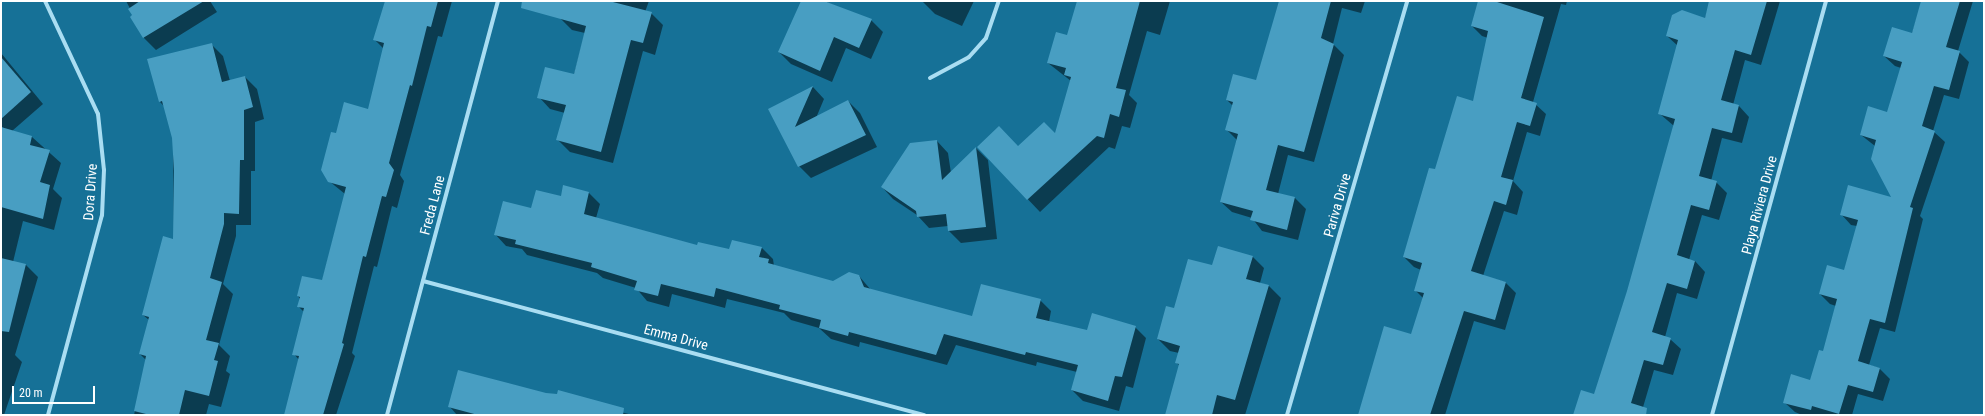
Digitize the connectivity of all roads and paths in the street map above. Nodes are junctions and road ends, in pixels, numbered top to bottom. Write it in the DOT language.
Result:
graph roads {
  1 [pos="45,1"];
  2 [pos="498,1"];
  3 [pos="999,1"];
  4 [pos="1407,1"];
  5 [pos="1826,1"];
  6 [pos="930,78"];
  7 [pos="423,281"];
  8 [pos="48,415"];
  9 [pos="387,415"];
  10 [pos="924,415"];
  11 [pos="1287,415"];
  12 [pos="1712,415"];
  1 -- 8 [label="street, Dora Drive"];
  2 -- 7 [label="street, Freda Lane"];
  3 -- 6 [label="street"];
  4 -- 11 [label="street, Pariva Drive"];
  5 -- 12 [label="street, Playa Riviera Drive"];
  7 -- 9 [label="street, Freda Lane"];
  7 -- 10 [label="street, Emma Drive"];
}
